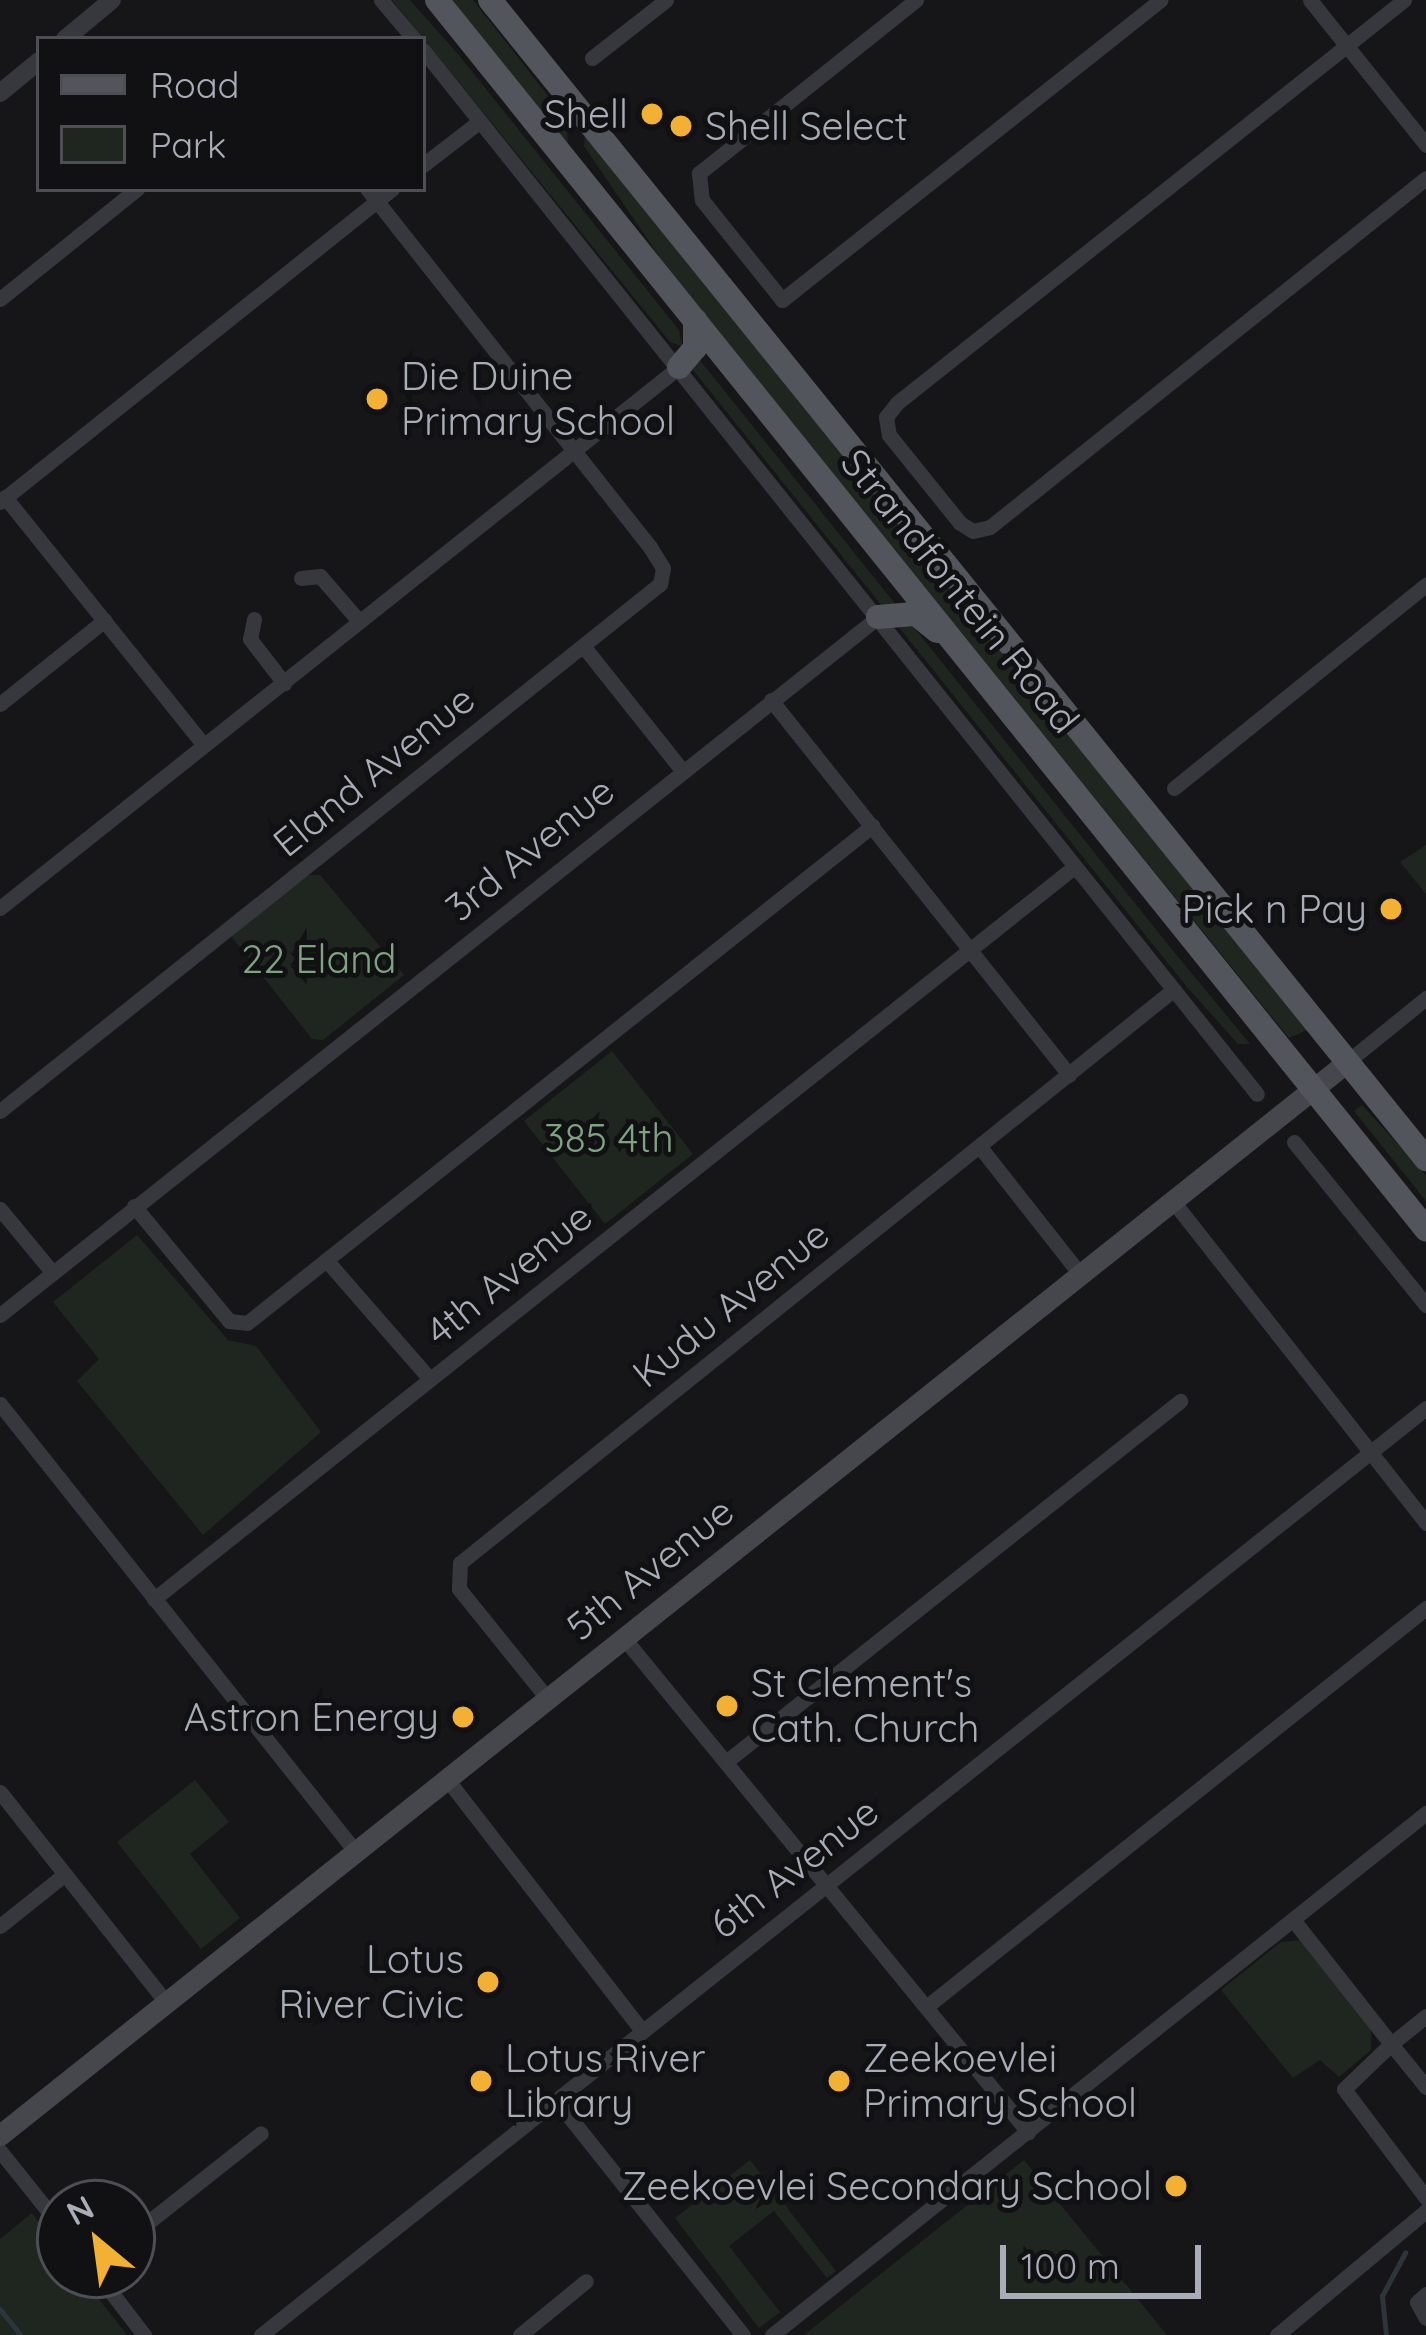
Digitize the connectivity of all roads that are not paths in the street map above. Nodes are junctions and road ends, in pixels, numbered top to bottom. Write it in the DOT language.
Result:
graph roads {
  1 [pos="112,0"];
  2 [pos="381,0"];
  3 [pos="437,0"];
  4 [pos="490,0"];
  5 [pos="666,0"];
  6 [pos="916,0"];
  7 [pos="1160,0"];
  8 [pos="1310,0"];
  9 [pos="1405,0"];
  10 [pos="69,36"];
  11 [pos="411,36"];
  12 [pos="1347,47"];
  13 [pos="426,54"];
  14 [pos="592,58"];
  15 [pos="36,63"];
  16 [pos="0,93"];
  17 [pos="585,118"];
  18 [pos="480,121"];
  19 [pos="1426,146"];
  20 [pos="426,163"];
  21 [pos="1426,178"];
  22 [pos="133,192"];
  23 [pos="372,195"];
  24 [pos="0,299"];
  25 [pos="688,310"];
  26 [pos="679,367"];
  27 [pos="574,450"];
  28 [pos="3,499"];
  29 [pos="301,578"];
  30 [pos="1426,585"];
  31 [pos="878,617"];
  32 [pos="254,619"];
  33 [pos="105,620"];
  34 [pos="359,621"];
  35 [pos="584,646"];
  36 [pos="958,646"];
  37 [pos="284,683"];
  38 [pos="771,700"];
  39 [pos="0,704"];
  40 [pos="204,745"];
  41 [pos="682,770"];
  42 [pos="1174,788"];
  43 [pos="872,826"];
  44 [pos="1074,867"];
  45 [pos="0,908"];
  46 [pos="969,949"];
  47 [pos="1173,990"];
  48 [pos="1426,998"];
  49 [pos="1347,1062"];
  50 [pos="1069,1075"];
  51 [pos="1314,1088"];
  52 [pos="1257,1094"];
  53 [pos="0,1111"];
  54 [pos="1294,1142"];
  55 [pos="980,1147"];
  56 [pos="1426,1159"];
  57 [pos="1172,1200"];
  58 [pos="134,1206"];
  59 [pos="0,1209"];
  60 [pos="1426,1229"];
  61 [pos="327,1261"];
  62 [pos="53,1273"];
  63 [pos="1079,1273"];
  64 [pos="1426,1305"];
  65 [pos="0,1315"];
  66 [pos="430,1379"];
  67 [pos="1180,1401"];
  68 [pos="0,1404"];
  69 [pos="1426,1408"];
  70 [pos="1370,1453"];
  71 [pos="1426,1523"];
  72 [pos="154,1599"];
  73 [pos="1426,1608"];
  74 [pos="623,1636"];
  75 [pos="547,1698"];
  76 [pos="727,1761"];
  77 [pos="446,1778"];
  78 [pos="0,1792"];
  79 [pos="1426,1813"];
  80 [pos="356,1850"];
  81 [pos="65,1874"];
  82 [pos="829,1883"];
  83 [pos="1294,1921"];
  84 [pos="0,1926"];
  85 [pos="166,2002"];
  86 [pos="926,2007"];
  87 [pos="1426,2016"];
  88 [pos="642,2031"];
  89 [pos="1391,2044"];
  90 [pos="1426,2087"];
  91 [pos="556,2101"];
  92 [pos="1028,2132"];
  93 [pos="261,2133"];
  94 [pos="0,2135"];
  95 [pos="0,2150"];
  96 [pos="36,2196"];
  97 [pos="1426,2198"];
  98 [pos="1426,2211"];
  99 [pos="156,2216"];
  100 [pos="586,2281"];
  101 [pos="1426,2294"];
  102 [pos="116,2299"];
  103 [pos="1426,2318"];
  104 [pos="144,2335"];
  105 [pos="261,2335"];
  106 [pos="520,2335"];
  107 [pos="743,2335"];
  108 [pos="772,2335"];
  109 [pos="1277,2335"];
  1 -- 10 [label="street"];
  2 -- 11 [label="street"];
  3 -- 25 [label="main road, Strandfontein Road"];
  4 -- 17 [label="main road, Strandfontein Road"];
  5 -- 14 [label="street"];
  6 -- 7 [label="street"];
  8 -- 12 [label="street"];
  9 -- 12 [label="street"];
  12 -- 19 [label="street"];
  12 -- 21 [label="street"];
  13 -- 18 [label="street, Strandfontein Road"];
  15 -- 16 [label="street"];
  17 -- 25 [label="main road"];
  17 -- 49 [label="main road, Strandfontein Road"];
  18 -- 20 [label="street"];
  18 -- 26 [label="street, Strandfontein Road"];
  22 -- 24 [label="street"];
  23 -- 27 [label="street"];
  23 -- 28 [label="street"];
  25 -- 26 [label="main road"];
  25 -- 36 [label="main road, Strandfontein Road"];
  26 -- 27 [label="street"];
  26 -- 31 [label="street, Strandfontein Road"];
  27 -- 34 [label="street"];
  27 -- 35 [label="street, Eland Avenue"];
  28 -- 33 [label="street"];
  29 -- 34 [label="street"];
  30 -- 42 [label="street"];
  31 -- 36 [label="main road"];
  31 -- 38 [label="street, 3rd Avenue"];
  31 -- 44 [label="street, Strandfontein Road"];
  32 -- 37 [label="street"];
  33 -- 39 [label="street"];
  33 -- 40 [label="street"];
  34 -- 37 [label="street"];
  35 -- 41 [label="street"];
  35 -- 53 [label="street, Eland Avenue"];
  36 -- 51 [label="main road, Strandfontein Road"];
  37 -- 40 [label="street"];
  38 -- 41 [label="street, 3rd Avenue"];
  38 -- 43 [label="street"];
  40 -- 45 [label="street"];
  41 -- 58 [label="street, 3rd Avenue"];
  43 -- 46 [label="street"];
  43 -- 61 [label="street"];
  44 -- 46 [label="street, 4th Avenue"];
  44 -- 47 [label="street, Strandfontein Road"];
  46 -- 50 [label="street"];
  46 -- 66 [label="street, 4th Avenue"];
  47 -- 50 [label="street, Kudu Avenue"];
  47 -- 52 [label="street, Strandfontein Road"];
  48 -- 49 [label="street"];
  49 -- 51 [label="main road, 5th Avenue"];
  49 -- 56 [label="main road, Strandfontein Road"];
  50 -- 55 [label="street, Kudu Avenue"];
  51 -- 57 [label="main road, 5th Avenue"];
  51 -- 60 [label="main road, Strandfontein Road"];
  54 -- 64 [label="street"];
  55 -- 63 [label="street"];
  55 -- 75 [label="street, Kudu Avenue"];
  57 -- 63 [label="main road, 5th Avenue"];
  57 -- 70 [label="street"];
  58 -- 61 [label="street"];
  58 -- 62 [label="street, 3rd Avenue"];
  59 -- 62 [label="street"];
  61 -- 66 [label="street"];
  62 -- 65 [label="street, 3rd Avenue"];
  63 -- 74 [label="main road, 5th Avenue"];
  66 -- 72 [label="street, 4th Avenue"];
  67 -- 76 [label="street"];
  68 -- 72 [label="street"];
  69 -- 70 [label="street, 6th Avenue"];
  70 -- 71 [label="street"];
  70 -- 82 [label="street, 6th Avenue"];
  72 -- 80 [label="street"];
  73 -- 86 [label="street"];
  74 -- 75 [label="main road, 5th Avenue"];
  74 -- 76 [label="street"];
  75 -- 77 [label="main road, 5th Avenue"];
  76 -- 82 [label="street"];
  77 -- 80 [label="main road, 5th Avenue"];
  77 -- 88 [label="street"];
  78 -- 81 [label="street"];
  79 -- 83 [label="street"];
  80 -- 85 [label="main road, 5th Avenue"];
  81 -- 84 [label="street"];
  81 -- 85 [label="street"];
  82 -- 86 [label="street"];
  82 -- 88 [label="street, 6th Avenue"];
  83 -- 89 [label="street"];
  83 -- 92 [label="street"];
  85 -- 94 [label="main road, 5th Avenue"];
  86 -- 92 [label="street"];
  87 -- 89 [label="street"];
  88 -- 91 [label="street, 6th Avenue"];
  89 -- 90 [label="street"];
  89 -- 97 [label="street"];
  91 -- 105 [label="street, 6th Avenue"];
  91 -- 107 [label="street"];
  92 -- 108 [label="street"];
  93 -- 99 [label="street"];
  95 -- 96 [label="street"];
  98 -- 109 [label="street"];
  100 -- 106 [label="street"];
  101 -- 103 [label="street"];
  102 -- 104 [label="street"];
}
